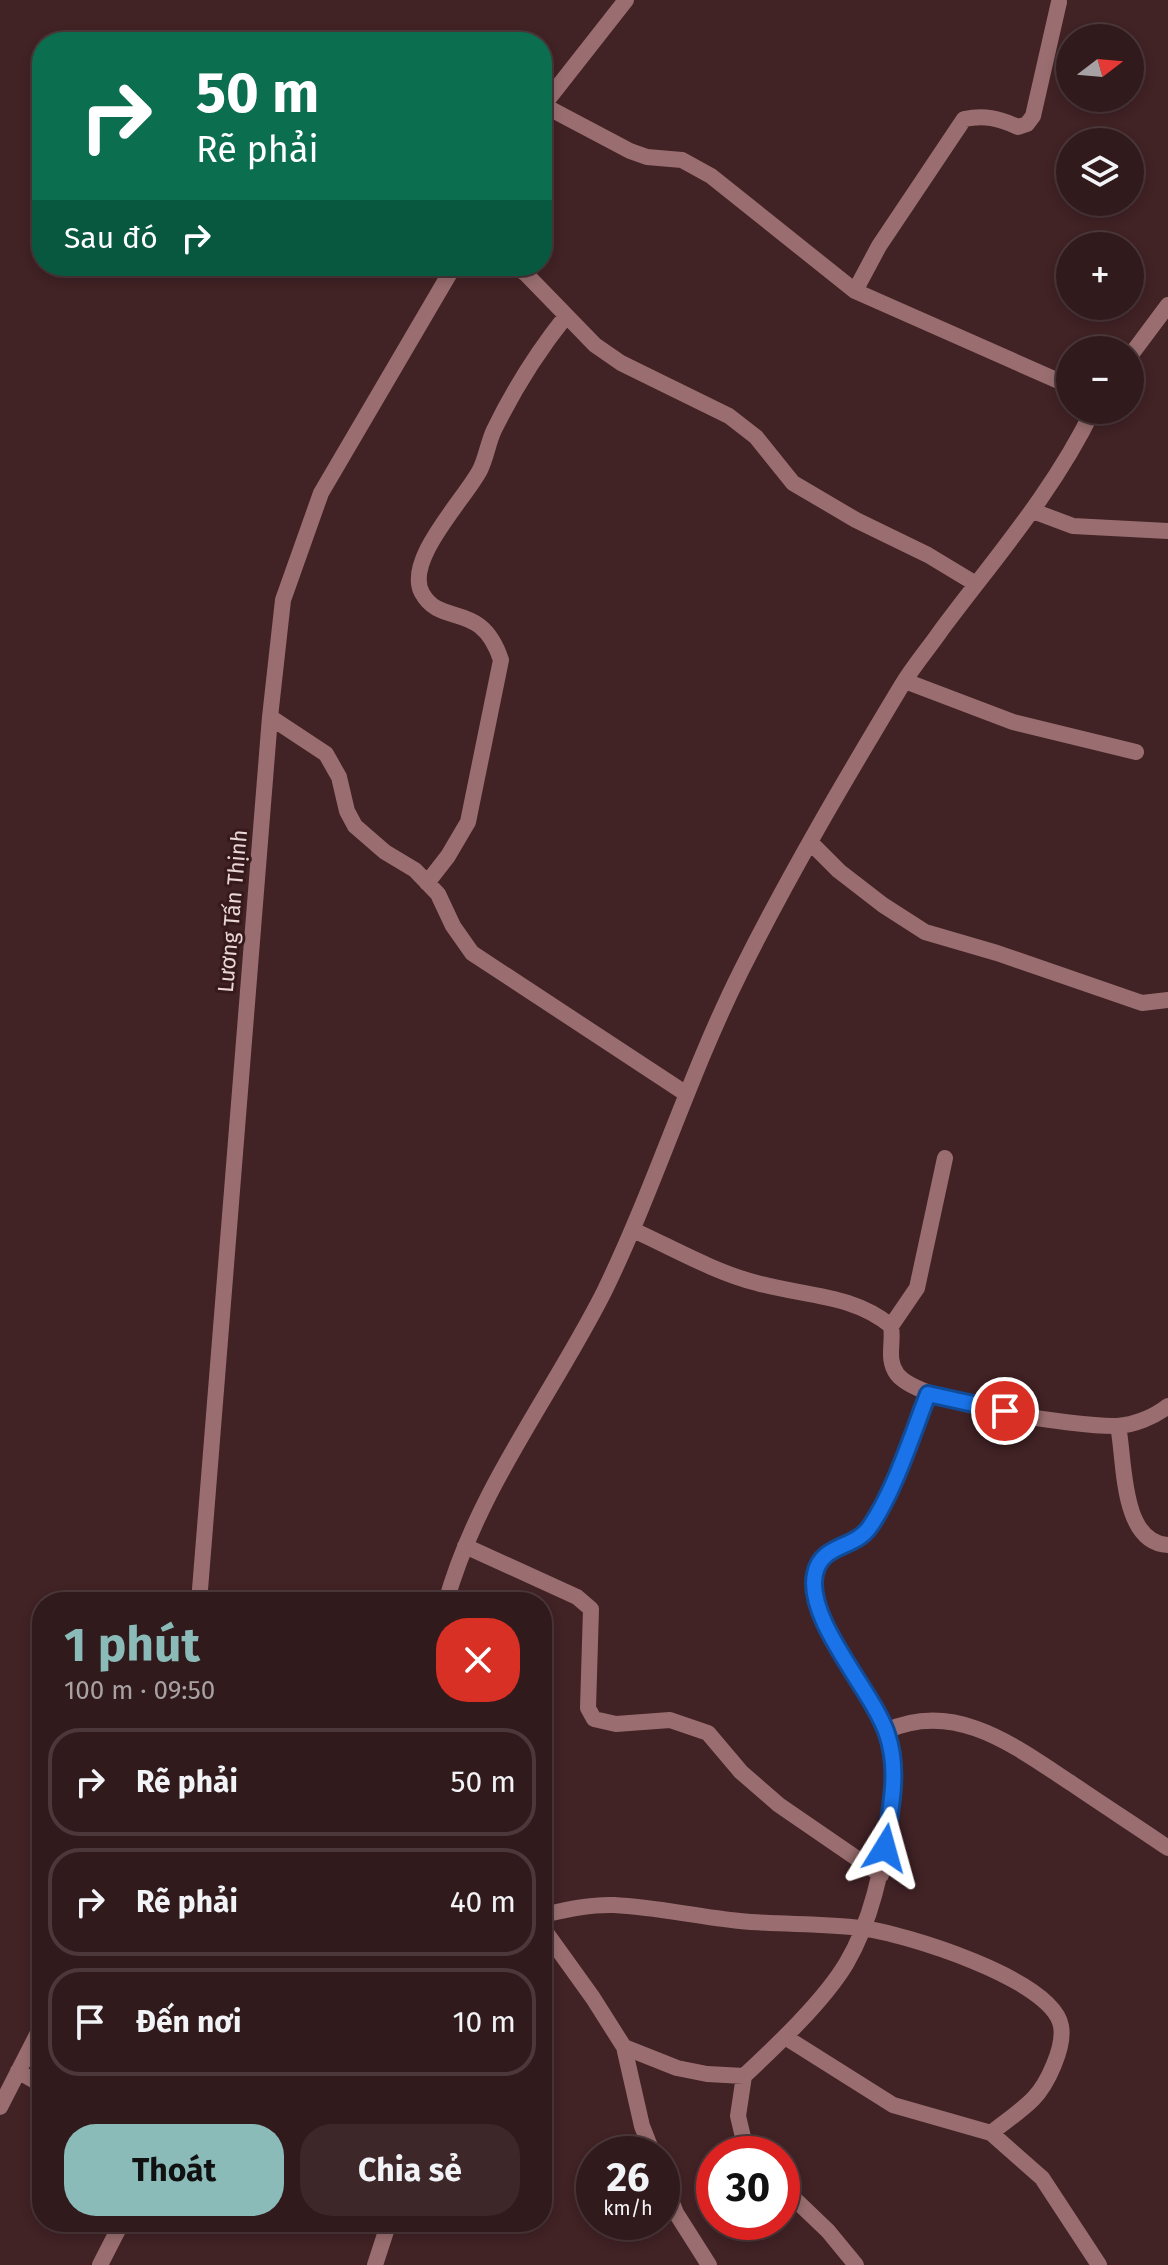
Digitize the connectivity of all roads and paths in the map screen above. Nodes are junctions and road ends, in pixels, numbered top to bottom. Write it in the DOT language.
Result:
graph roads {
  1 [pos="626,0"];
  2 [pos="1059,2"];
  3 [pos="552,95"];
  4 [pos="552,111"];
  5 [pos="448,276"];
  6 [pos="524,276"];
  7 [pos="855,291"];
  8 [pos="1168,305"];
  9 [pos="566,316"];
  10 [pos="1144,337"];
  11 [pos="1056,380"];
  12 [pos="1086,424"];
  13 [pos="1033,511"];
  14 [pos="1168,531"];
  15 [pos="976,584"];
  16 [pos="905,681"];
  17 [pos="270,717"];
  18 [pos="1136,752"];
  19 [pos="811,843"];
  20 [pos="427,883"];
  21 [pos="1168,1000"];
  22 [pos="685,1093"];
  23 [pos="945,1158"];
  24 [pos="633,1230"];
  25 [pos="891,1326"];
  26 [pos="928,1394"];
  27 [pos="1168,1406"];
  28 [pos="1118,1426"];
  29 [pos="1168,1545"];
  30 [pos="465,1546"];
  31 [pos="200,1592"];
  32 [pos="449,1592"];
  33 [pos="886,1731"];
  34 [pos="1168,1848"];
  35 [pos="881,1875"];
  36 [pos="552,1913"];
  37 [pos="862,1928"];
  38 [pos="552,1941"];
  39 [pos="785,2037"];
  40 [pos="32,2044"];
  41 [pos="624,2047"];
  42 [pos="18,2071"];
  43 [pos="744,2076"];
  44 [pos="32,2079"];
  45 [pos="0,2107"];
  46 [pos="991,2133"];
  47 [pos="646,2136"];
  48 [pos="743,2136"];
  49 [pos="800,2204"];
  50 [pos="680,2219"];
  51 [pos="117,2232"];
  52 [pos="386,2232"];
  53 [pos="100,2265"];
  54 [pos="375,2265"];
  55 [pos="709,2265"];
  56 [pos="856,2265"];
  57 [pos="1099,2265"];
  1 -- 3 [label="street"];
  2 -- 7 [label="street"];
  4 -- 7 [label="street"];
  5 -- 17 [label="street, Lương Tấn Thịnh"];
  6 -- 9 [label="street"];
  7 -- 11 [label="street"];
  8 -- 10 [label="street"];
  9 -- 15 [label="street"];
  9 -- 20 [label="street"];
  12 -- 13 [label="street"];
  13 -- 14 [label="street"];
  13 -- 15 [label="street"];
  15 -- 16 [label="street"];
  16 -- 18 [label="street"];
  16 -- 19 [label="street"];
  17 -- 20 [label="street"];
  17 -- 31 [label="street, Lương Tấn Thịnh"];
  19 -- 21 [label="street"];
  19 -- 22 [label="street"];
  20 -- 22 [label="street"];
  22 -- 24 [label="street"];
  23 -- 25 [label="street"];
  24 -- 25 [label="street"];
  24 -- 30 [label="street"];
  25 -- 26 [label="street"];
  26 -- 28 [label="street"];
  26 -- 33 [label="street"];
  27 -- 28 [label="street"];
  28 -- 29 [label="street"];
  30 -- 32 [label="street"];
  30 -- 35 [label="street"];
  33 -- 34 [label="street"];
  33 -- 35 [label="street"];
  35 -- 37 [label="street"];
  36 -- 37 [label="street"];
  37 -- 39 [label="street"];
  37 -- 46 [label="street"];
  38 -- 41 [label="street"];
  39 -- 43 [label="street"];
  39 -- 46 [label="street"];
  40 -- 42 [label="street"];
  41 -- 43 [label="street"];
  41 -- 47 [label="street"];
  42 -- 44 [label="street"];
  42 -- 45 [label="street"];
  43 -- 48 [label="street"];
  46 -- 57 [label="street"];
  49 -- 56 [label="street"];
  50 -- 55 [label="street"];
  51 -- 53 [label="street"];
  52 -- 54 [label="street"];
}
